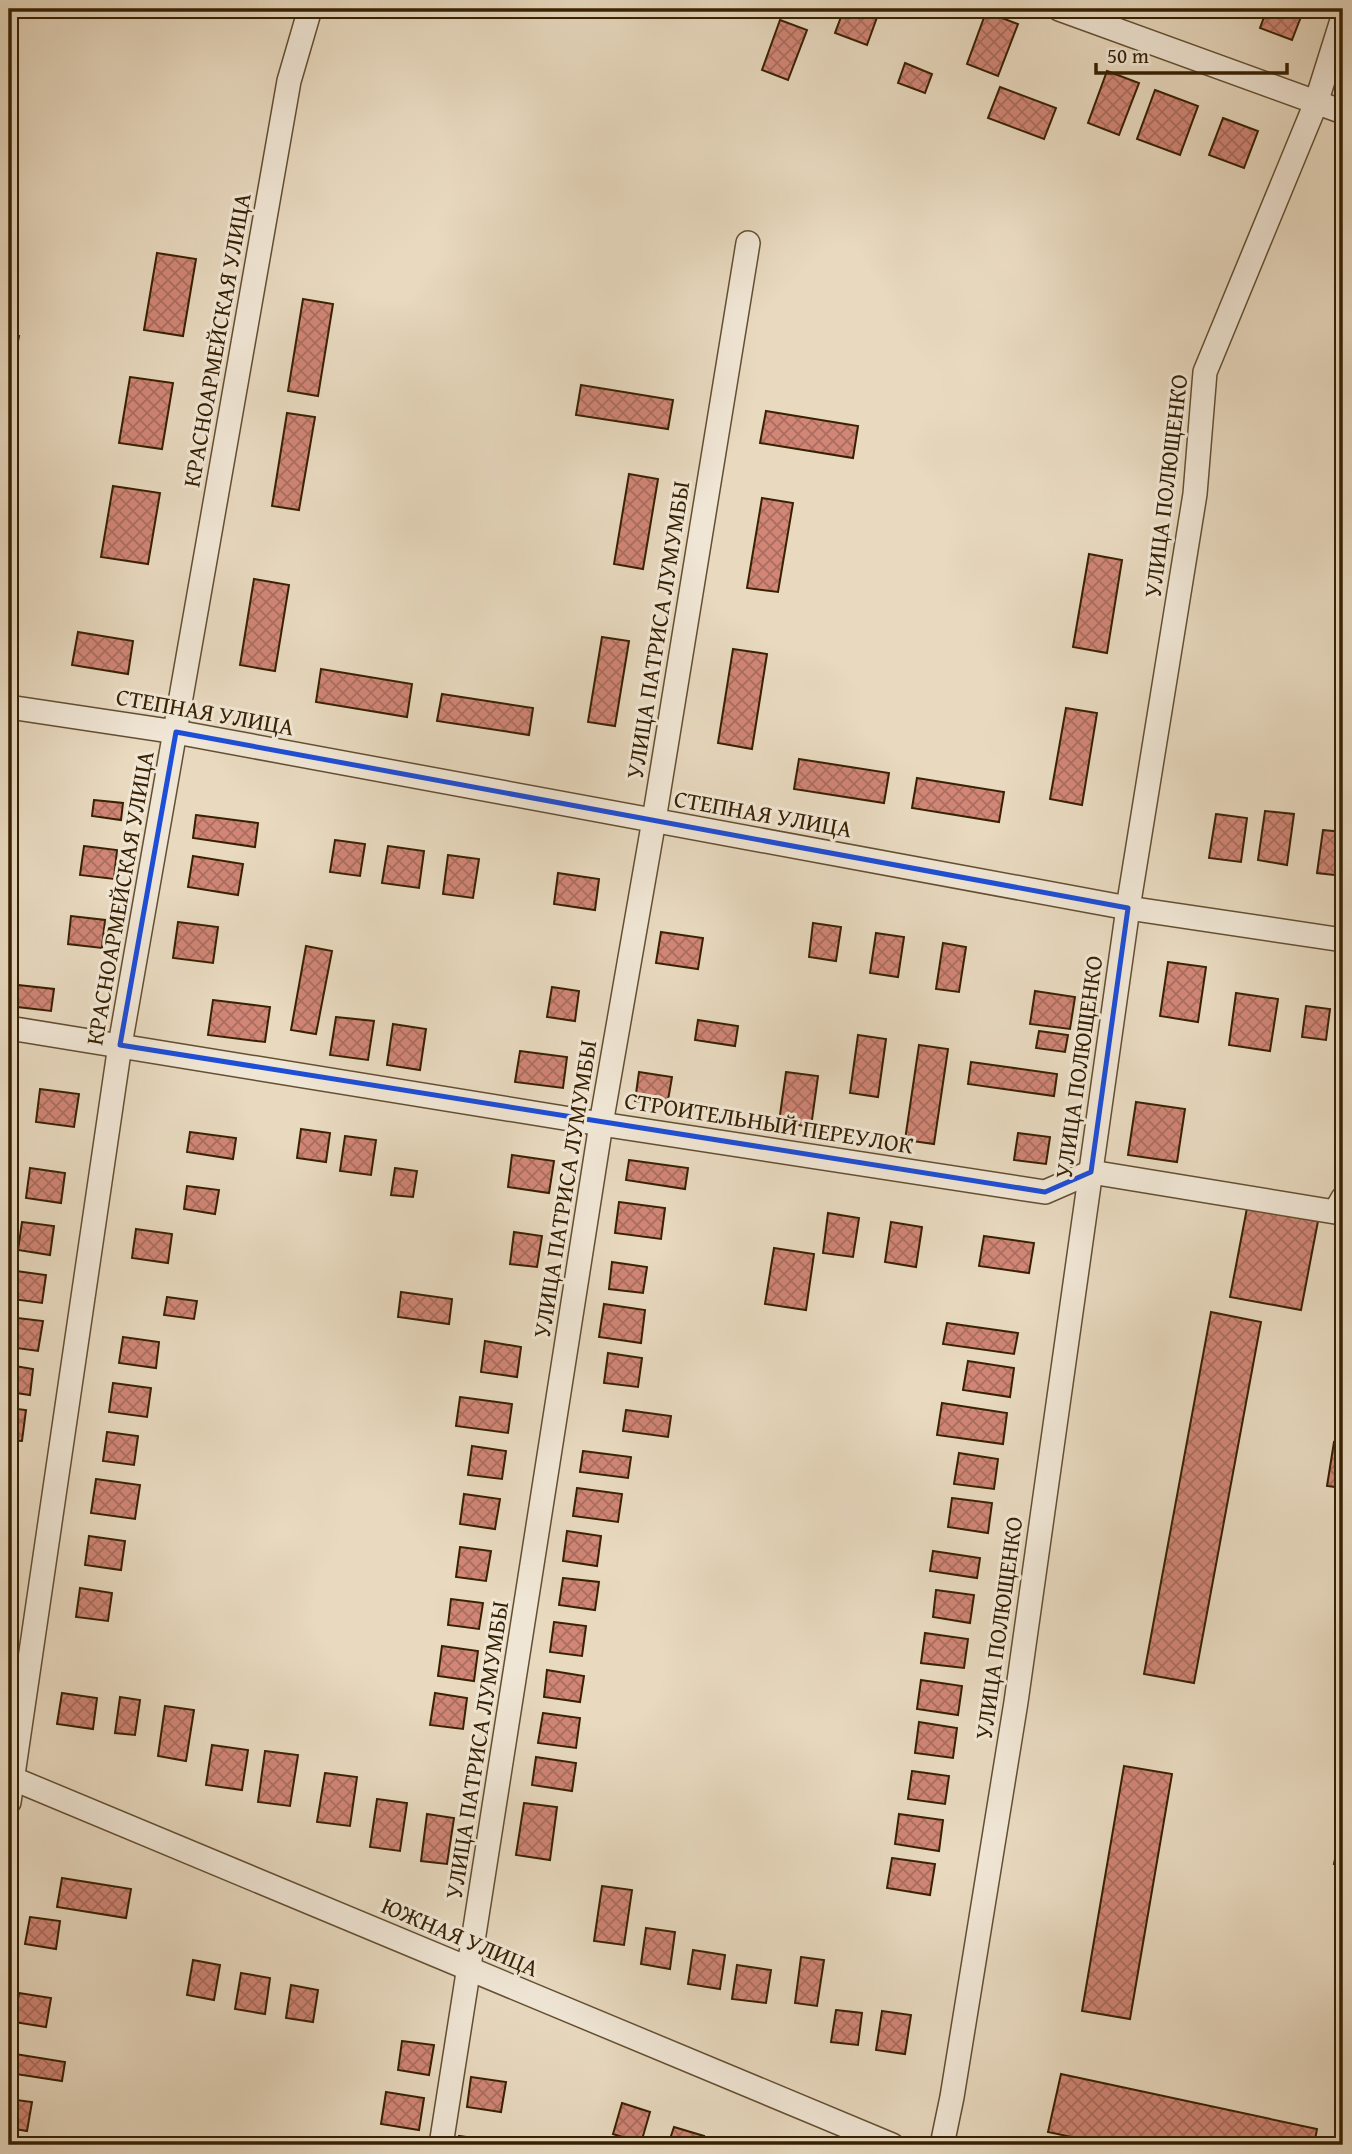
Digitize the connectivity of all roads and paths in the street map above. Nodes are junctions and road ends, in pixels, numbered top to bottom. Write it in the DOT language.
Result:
graph roads {
  1 [pos="310,9"];
  2 [pos="1059,9"];
  3 [pos="1343,17"];
  4 [pos="1316,103"];
  5 [pos="1343,112"];
  6 [pos="748,243"];
  7 [pos="9,708"];
  8 [pos="176,732"];
  9 [pos="654,820"];
  10 [pos="1128,908"];
  11 [pos="1343,940"];
  12 [pos="9,1028"];
  13 [pos="120,1045"];
  14 [pos="601,1124"];
  15 [pos="1091,1172"];
  16 [pos="1343,1198"];
  17 [pos="11,1778"];
  18 [pos="9,1802"];
  19 [pos="469,1969"];
  20 [pos="441,2145"];
  21 [pos="892,2145"];
  22 [pos="942,2145"];
  1 -- 8 [label="street, КРАСНОАРМЕЙСКАЯ УЛИЦА"];
  2 -- 4 [label="street"];
  3 -- 4 [label="street, УЛИЦА ПОЛЮЩЕНКО"];
  4 -- 5 [label="street"];
  4 -- 10 [label="street, УЛИЦА ПОЛЮЩЕНКО"];
  6 -- 9 [label="street, УЛИЦА ПАТРИСА ЛУМУМБЫ"];
  7 -- 8 [label="street, СТЕПНАЯ УЛИЦА"];
  8 -- 9 [label="street, СТЕПНАЯ УЛИЦА"];
  8 -- 13 [label="street, КРАСНОАРМЕЙСКАЯ УЛИЦА"];
  9 -- 10 [label="street, СТЕПНАЯ УЛИЦА"];
  9 -- 14 [label="street, УЛИЦА ПАТРИСА ЛУМУМБЫ"];
  10 -- 11 [label="street, СТЕПНАЯ УЛИЦА"];
  10 -- 15 [label="street, УЛИЦА ПОЛЮЩЕНКО"];
  12 -- 13 [label="street, СТРОИТЕЛЬНЫЙ ПЕРЕУЛОК"];
  13 -- 14 [label="street, СТРОИТЕЛЬНЫЙ ПЕРЕУЛОК"];
  13 -- 17 [label="street, КРАСНОАРМЕЙСКАЯ УЛИЦА"];
  14 -- 15 [label="street, СТРОИТЕЛЬНЫЙ ПЕРЕУЛОК"];
  14 -- 19 [label="street, УЛИЦА ПАТРИСА ЛУМУМБЫ"];
  15 -- 16 [label="street"];
  15 -- 22 [label="street, УЛИЦА ПОЛЮЩЕНКО"];
  17 -- 18 [label="street, КРАСНОАРМЕЙСКАЯ УЛИЦА"];
  17 -- 19 [label="street, ЮЖНАЯ УЛИЦА"];
  19 -- 20 [label="street, УЛИЦА ПАТРИСА ЛУМУМБЫ"];
  19 -- 21 [label="street, ЮЖНАЯ УЛИЦА"];
}
